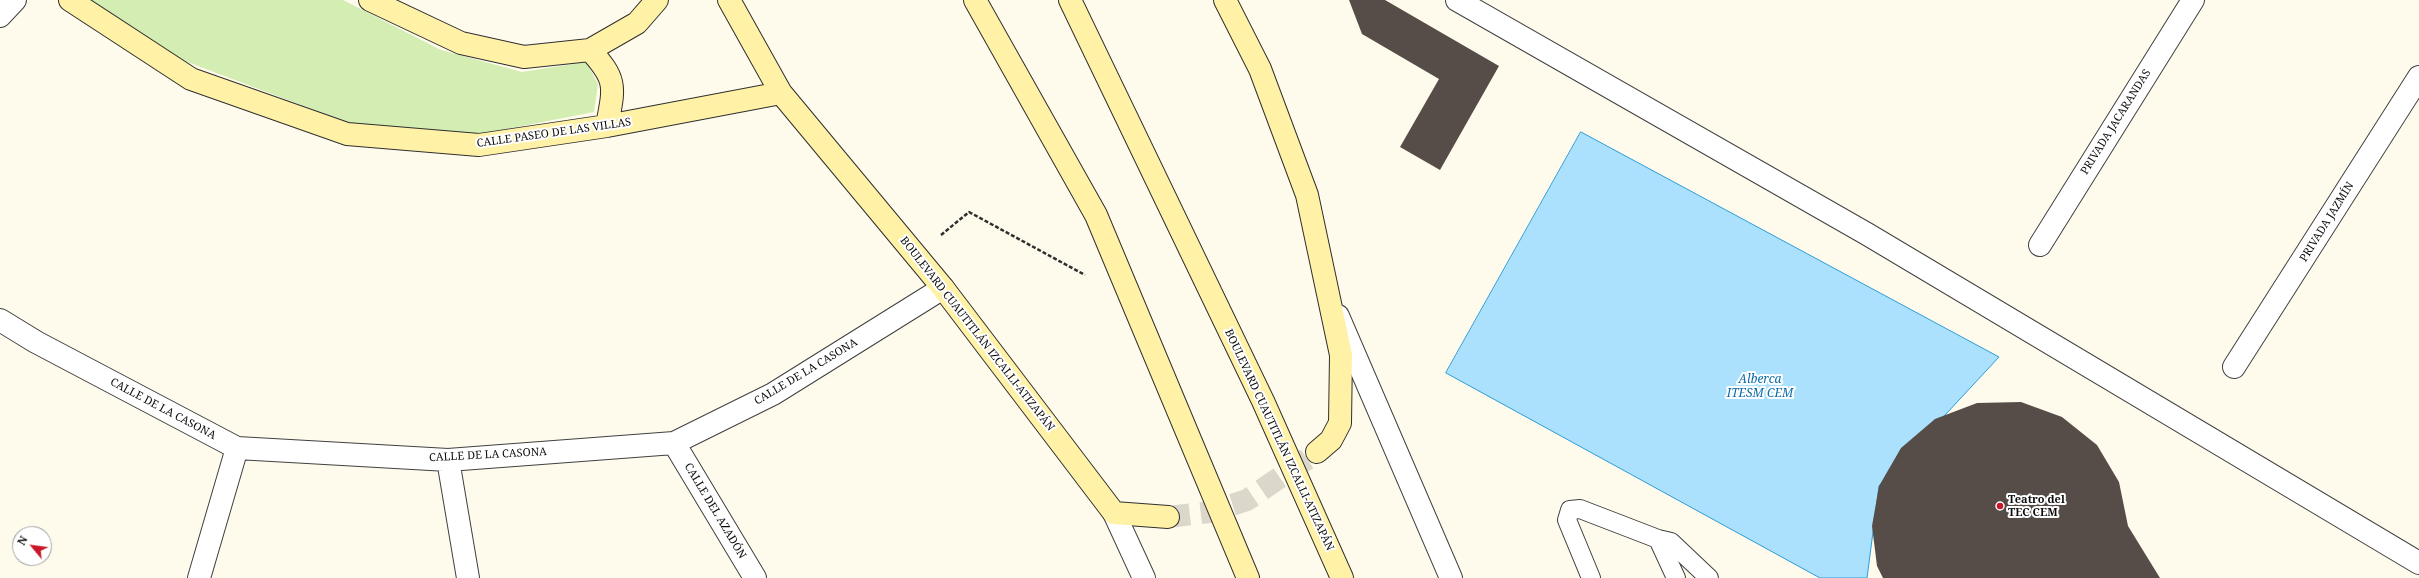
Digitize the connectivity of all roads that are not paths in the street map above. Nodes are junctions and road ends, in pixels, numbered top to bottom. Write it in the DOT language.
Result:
graph roads {
  1 [pos="15,0"];
  2 [pos="70,0"];
  3 [pos="370,0"];
  4 [pos="657,0"];
  5 [pos="729,0"];
  6 [pos="975,0"];
  7 [pos="1070,0"];
  8 [pos="1225,0"];
  9 [pos="1457,0"];
  10 [pos="2193,0"];
  11 [pos="0,16"];
  12 [pos="590,50"];
  13 [pos="2419,77"];
  14 [pos="781,93"];
  15 [pos="607,126"];
  16 [pos="2040,245"];
  17 [pos="1324,284"];
  18 [pos="944,288"];
  19 [pos="0,320"];
  20 [pos="2234,368"];
  21 [pos="674,443"];
  22 [pos="237,448"];
  23 [pos="1317,452"];
  24 [pos="448,460"];
  25 [pos="1114,513"];
  26 [pos="1168,517"];
  27 [pos="1658,539"];
  28 [pos="2419,562"];
  29 [pos="199,578"];
  30 [pos="468,578"];
  31 [pos="755,578"];
  32 [pos="1144,578"];
  33 [pos="1248,578"];
  34 [pos="1342,578"];
  35 [pos="1451,578"];
  36 [pos="1591,578"];
  37 [pos="1676,578"];
  38 [pos="1709,578"];
  1 -- 11 [label="street"];
  2 -- 15 [label="street, CALLE PASEO DE LAS VILLAS"];
  3 -- 12 [label="street"];
  4 -- 12 [label="street"];
  5 -- 14 [label="street, BOULEVARD CUAUTITLÁN IZCALLI-ATIZAPÁN"];
  6 -- 33 [label="street"];
  7 -- 34 [label="street, BOULEVARD CUAUTITLÁN IZCALLI-ATIZAPÁN"];
  8 -- 17 [label="street"];
  9 -- 28 [label="street"];
  10 -- 16 [label="street, PRIVADA JACARANDAS"];
  12 -- 15 [label="street"];
  13 -- 20 [label="street, PRIVADA JAZMÍN"];
  14 -- 15 [label="street, CALLE PASEO DE LAS VILLAS"];
  14 -- 18 [label="street, BOULEVARD CUAUTITLÁN IZCALLI-ATIZAPÁN"];
  17 -- 23 [label="street"];
  17 -- 35 [label="street"];
  18 -- 21 [label="street, CALLE DE LA CASONA"];
  18 -- 25 [label="street, BOULEVARD CUAUTITLÁN IZCALLI-ATIZAPÁN"];
  19 -- 22 [label="street, CALLE DE LA CASONA"];
  21 -- 24 [label="street, CALLE DE LA CASONA"];
  21 -- 31 [label="street, CALLE DEL AZADÓN"];
  22 -- 24 [label="street, CALLE DE LA CASONA"];
  22 -- 29 [label="street"];
  24 -- 30 [label="street"];
  25 -- 26 [label="street"];
  25 -- 32 [label="street, BOULEVARD CUAUTITLÁN IZCALLI-ATIZAPÁN"];
  27 -- 36 [label="lane"];
  27 -- 37 [label="lane"];
  27 -- 38 [label="lane"];
}
